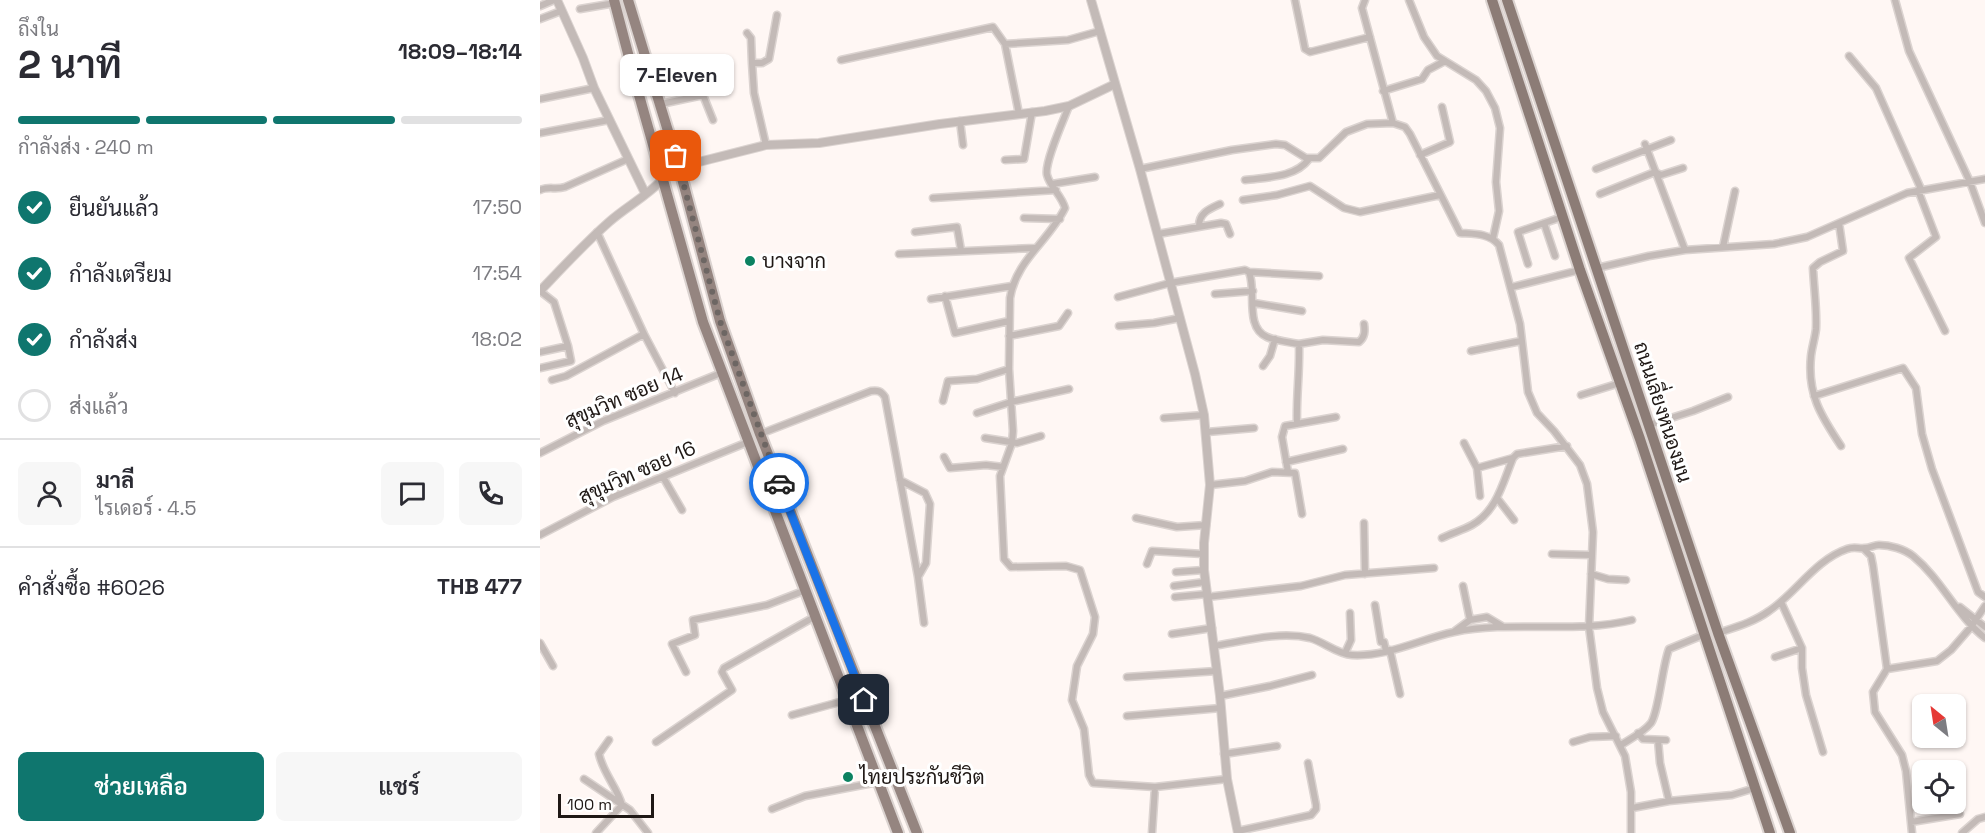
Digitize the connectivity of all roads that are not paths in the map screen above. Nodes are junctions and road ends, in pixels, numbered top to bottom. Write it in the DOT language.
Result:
graph roads {
  1 [pos="555,0"];
  2 [pos="628,0"];
  3 [pos="1091,0"];
  4 [pos="1295,0"];
  5 [pos="1365,0"];
  6 [pos="1409,0"];
  7 [pos="1492,0"];
  8 [pos="1507,0"];
  9 [pos="1895,0"];
  10 [pos="615,1"];
  11 [pos="540,6"];
  12 [pos="580,9"];
  13 [pos="561,11"];
  14 [pos="777,15"];
  15 [pos="540,19"];
  16 [pos="1100,31"];
  17 [pos="747,33"];
  18 [pos="1370,37"];
  19 [pos="1005,44"];
  20 [pos="1848,56"];
  21 [pos="841,60"];
  22 [pos="1445,61"];
  23 [pos="752,63"];
  24 [pos="1115,84"];
  25 [pos="594,88"];
  26 [pos="1383,91"];
  27 [pos="540,99"];
  28 [pos="660,104"];
  29 [pos="1069,106"];
  30 [pos="1442,107"];
  31 [pos="1032,112"];
  32 [pos="1018,114"];
  33 [pos="609,120"];
  34 [pos="713,120"];
  35 [pos="960,121"];
  36 [pos="1393,123"];
  37 [pos="1552,133"];
  38 [pos="540,134"];
  39 [pos="1537,138"];
  40 [pos="1671,140"];
  41 [pos="766,145"];
  42 [pos="963,145"];
  43 [pos="1646,147"];
  44 [pos="1420,155"];
  45 [pos="628,159"];
  46 [pos="1310,159"];
  47 [pos="1005,160"];
  48 [pos="679,167"];
  49 [pos="1683,168"];
  50 [pos="1140,169"];
  51 [pos="1596,169"];
  52 [pos="1656,172"];
  53 [pos="1095,177"];
  54 [pos="1985,178"];
  55 [pos="663,179"];
  56 [pos="1245,180"];
  57 [pos="1970,182"];
  58 [pos="1054,187"];
  59 [pos="540,189"];
  60 [pos="1920,190"];
  61 [pos="1735,191"];
  62 [pos="645,193"];
  63 [pos="1600,194"];
  64 [pos="1440,195"];
  65 [pos="933,198"];
  66 [pos="1243,200"];
  67 [pos="1220,204"];
  68 [pos="1562,217"];
  69 [pos="1024,218"];
  70 [pos="1060,219"];
  71 [pos="1544,223"];
  72 [pos="1839,223"];
  73 [pos="1985,223"];
  74 [pos="1199,226"];
  75 [pos="597,232"];
  76 [pos="915,232"];
  77 [pos="1158,234"];
  78 [pos="1230,234"];
  79 [pos="1493,238"];
  80 [pos="1723,247"];
  81 [pos="1035,248"];
  82 [pos="961,250"];
  83 [pos="1686,250"];
  84 [pos="899,254"];
  85 [pos="1555,256"];
  86 [pos="1528,264"];
  87 [pos="1597,268"];
  88 [pos="1580,270"];
  89 [pos="1249,272"];
  90 [pos="1319,276"];
  91 [pos="1170,283"];
  92 [pos="1012,286"];
  93 [pos="1512,287"];
  94 [pos="540,291"];
  95 [pos="1253,291"];
  96 [pos="1215,294"];
  97 [pos="945,296"];
  98 [pos="1118,297"];
  99 [pos="931,299"];
  100 [pos="1254,303"];
  101 [pos="1302,310"];
  102 [pos="1068,313"];
  103 [pos="1180,318"];
  104 [pos="1009,321"];
  105 [pos="1364,324"];
  106 [pos="1119,326"];
  107 [pos="1945,331"];
  108 [pos="644,334"];
  109 [pos="1009,336"];
  110 [pos="1275,339"];
  111 [pos="1521,341"];
  112 [pos="1299,344"];
  113 [pos="568,346"];
  114 [pos="1471,351"];
  115 [pos="540,352"];
  116 [pos="1263,366"];
  117 [pos="540,368"];
  118 [pos="1009,369"];
  119 [pos="722,373"];
  120 [pos="552,380"];
  121 [pos="1620,383"];
  122 [pos="1069,389"];
  123 [pos="675,393"];
  124 [pos="1581,395"];
  125 [pos="1814,396"];
  126 [pos="1728,397"];
  127 [pos="943,401"];
  128 [pos="1011,402"];
  129 [pos="977,413"];
  130 [pos="1204,415"];
  131 [pos="1336,417"];
  132 [pos="1164,418"];
  133 [pos="1297,424"];
  134 [pos="1649,425"];
  135 [pos="1254,428"];
  136 [pos="1207,432"];
  137 [pos="760,434"];
  138 [pos="1041,436"];
  139 [pos="984,438"];
  140 [pos="748,442"];
  141 [pos="1464,442"];
  142 [pos="1012,443"];
  143 [pos="1567,446"];
  144 [pos="1841,446"];
  145 [pos="1343,449"];
  146 [pos="540,453"];
  147 [pos="944,457"];
  148 [pos="1513,458"];
  149 [pos="1286,462"];
  150 [pos="1003,467"];
  151 [pos="1476,468"];
  152 [pos="1288,472"];
  153 [pos="663,477"];
  154 [pos="900,480"];
  155 [pos="1210,484"];
  156 [pos="1480,496"];
  157 [pos="1497,498"];
  158 [pos="682,510"];
  159 [pos="1302,514"];
  160 [pos="1136,518"];
  161 [pos="1514,520"];
  162 [pos="1364,523"];
  163 [pos="1206,525"];
  164 [pos="540,535"];
  165 [pos="1442,538"];
  166 [pos="1864,549"];
  167 [pos="1203,554"];
  168 [pos="1552,554"];
  169 [pos="1592,555"];
  170 [pos="1147,564"];
  171 [pos="1434,568"];
  172 [pos="1204,570"];
  173 [pos="1176,572"];
  174 [pos="1365,574"];
  175 [pos="1591,574"];
  176 [pos="918,577"];
  177 [pos="1626,580"];
  178 [pos="1205,582"];
  179 [pos="1174,586"];
  180 [pos="1463,586"];
  181 [pos="806,590"];
  182 [pos="1207,596"];
  183 [pos="1175,597"];
  184 [pos="1985,597"];
  185 [pos="1781,602"];
  186 [pos="1953,602"];
  187 [pos="1375,605"];
  188 [pos="1985,606"];
  189 [pos="1350,613"];
  190 [pos="816,616"];
  191 [pos="1975,619"];
  192 [pos="1470,620"];
  193 [pos="1632,620"];
  194 [pos="924,623"];
  195 [pos="1502,626"];
  196 [pos="1588,627"];
  197 [pos="1971,627"];
  198 [pos="1985,627"];
  199 [pos="1212,628"];
  200 [pos="1454,632"];
  201 [pos="1719,633"];
  202 [pos="1172,634"];
  203 [pos="1703,635"];
  204 [pos="1985,638"];
  205 [pos="540,643"];
  206 [pos="1214,646"];
  207 [pos="1802,648"];
  208 [pos="1388,651"];
  209 [pos="1345,653"];
  210 [pos="1775,657"];
  211 [pos="553,666"];
  212 [pos="1887,669"];
  213 [pos="1217,671"];
  214 [pos="686,672"];
  215 [pos="1312,675"];
  216 [pos="1127,677"];
  217 [pos="1400,694"];
  218 [pos="1220,696"];
  219 [pos="847,700"];
  220 [pos="1221,708"];
  221 [pos="792,715"];
  222 [pos="1127,716"];
  223 [pos="1638,734"];
  224 [pos="1616,736"];
  225 [pos="609,740"];
  226 [pos="656,742"];
  227 [pos="1573,742"];
  228 [pos="1620,745"];
  229 [pos="1277,746"];
  230 [pos="1823,752"];
  231 [pos="1224,754"];
  232 [pos="1308,763"];
  233 [pos="584,779"];
  234 [pos="1227,779"];
  235 [pos="878,782"];
  236 [pos="1155,787"];
  237 [pos="1755,788"];
  238 [pos="1669,801"];
  239 [pos="622,805"];
  240 [pos="1632,808"];
  241 [pos="772,809"];
  242 [pos="1782,811"];
  243 [pos="1960,814"];
  244 [pos="1765,817"];
  245 [pos="1985,817"];
  246 [pos="1911,822"];
  247 [pos="1238,832"];
  248 [pos="596,833"];
  249 [pos="648,833"];
  250 [pos="898,833"];
  251 [pos="916,833"];
  252 [pos="1152,833"];
  253 [pos="1631,833"];
  254 [pos="1770,833"];
  255 [pos="1790,833"];
  256 [pos="1912,833"];
  257 [pos="1962,833"];
  1 -- 11 [label="street"];
  1 -- 13 [label="street"];
  2 -- 28 [label="main road"];
  3 -- 16 [label="street"];
  4 -- 18 [label="street"];
  5 -- 18 [label="street"];
  6 -- 22 [label="street"];
  7 -- 39 [label="highway, ถนนเลี่ยงหนองมน"];
  8 -- 37 [label="highway, ถนนเลี่ยงหนองมน"];
  9 -- 57 [label="street"];
  10 -- 12 [label="street"];
  10 -- 55 [label="main road"];
  13 -- 15 [label="street"];
  13 -- 25 [label="street"];
  14 -- 23 [label="street"];
  16 -- 19 [label="street"];
  16 -- 24 [label="street"];
  17 -- 23 [label="street"];
  18 -- 26 [label="street"];
  19 -- 21 [label="street"];
  19 -- 32 [label="street"];
  20 -- 60 [label="street"];
  22 -- 26 [label="street"];
  22 -- 79 [label="street"];
  23 -- 41 [label="street"];
  24 -- 29 [label="street"];
  24 -- 50 [label="street"];
  25 -- 27 [label="street"];
  25 -- 33 [label="street"];
  26 -- 36 [label="street"];
  28 -- 34 [label="street"];
  28 -- 48 [label="main road"];
  29 -- 31 [label="street"];
  29 -- 58 [label="street"];
  30 -- 44 [label="street"];
  31 -- 32 [label="street"];
  31 -- 47 [label="street"];
  32 -- 35 [label="street"];
  33 -- 38 [label="street"];
  33 -- 45 [label="street"];
  35 -- 41 [label="street"];
  35 -- 42 [label="street"];
  36 -- 44 [label="street"];
  36 -- 46 [label="street"];
  37 -- 39 [label="highway"];
  37 -- 87 [label="highway, ถนนเลี่ยงหนองมน"];
  39 -- 68 [label="highway, ถนนเลี่ยงหนองมน"];
  40 -- 43 [label="street"];
  41 -- 48 [label="street"];
  43 -- 51 [label="street"];
  43 -- 52 [label="street"];
  44 -- 64 [label="street"];
  45 -- 59 [label="street"];
  45 -- 62 [label="street"];
  46 -- 50 [label="street"];
  46 -- 56 [label="street"];
  48 -- 55 [label="main road"];
  48 -- 137 [label="main road"];
  49 -- 52 [label="street"];
  50 -- 77 [label="street"];
  52 -- 63 [label="street"];
  52 -- 83 [label="street"];
  53 -- 58 [label="street"];
  54 -- 57 [label="street"];
  55 -- 62 [label="street"];
  55 -- 119 [label="main road"];
  57 -- 60 [label="street"];
  57 -- 73 [label="street"];
  58 -- 65 [label="street"];
  58 -- 70 [label="street"];
  60 -- 72 [label="street"];
  60 -- 107 [label="street"];
  61 -- 80 [label="street"];
  62 -- 75 [label="street"];
  64 -- 66 [label="street"];
  64 -- 79 [label="street"];
  67 -- 74 [label="street"];
  68 -- 71 [label="street"];
  68 -- 88 [label="highway, ถนนเลี่ยงหนองมน"];
  69 -- 70 [label="street"];
  70 -- 81 [label="street"];
  71 -- 85 [label="street"];
  71 -- 86 [label="street"];
  72 -- 80 [label="street"];
  72 -- 125 [label="street"];
  74 -- 77 [label="street"];
  74 -- 78 [label="street"];
  75 -- 94 [label="street"];
  75 -- 108 [label="street"];
  76 -- 82 [label="street"];
  77 -- 91 [label="street"];
  79 -- 93 [label="street"];
  80 -- 83 [label="street"];
  81 -- 82 [label="street"];
  81 -- 92 [label="street"];
  82 -- 84 [label="street"];
  83 -- 87 [label="street"];
  87 -- 134 [label="highway, ถนนเลี่ยงหนองมน"];
  88 -- 93 [label="street"];
  88 -- 121 [label="highway, ถนนเลี่ยงหนองมน"];
  89 -- 90 [label="street"];
  89 -- 91 [label="street"];
  89 -- 95 [label="street"];
  91 -- 98 [label="street"];
  91 -- 103 [label="street"];
  92 -- 97 [label="street"];
  92 -- 104 [label="street"];
  93 -- 111 [label="street"];
  94 -- 113 [label="street"];
  95 -- 96 [label="street"];
  95 -- 100 [label="street"];
  97 -- 99 [label="street"];
  97 -- 104 [label="street"];
  100 -- 101 [label="street"];
  100 -- 110 [label="street"];
  102 -- 109 [label="street"];
  103 -- 106 [label="street"];
  103 -- 130 [label="street"];
  104 -- 109 [label="street"];
  105 -- 112 [label="street"];
  108 -- 120 [label="street"];
  108 -- 123 [label="street"];
  109 -- 118 [label="street"];
  110 -- 112 [label="street"];
  110 -- 116 [label="street"];
  111 -- 114 [label="street"];
  111 -- 143 [label="street"];
  112 -- 133 [label="street"];
  113 -- 115 [label="street"];
  113 -- 117 [label="street"];
  118 -- 127 [label="street"];
  118 -- 128 [label="street"];
  119 -- 123 [label="street, สุขุมวิท ซอย 14"];
  119 -- 140 [label="main road"];
  121 -- 124 [label="street"];
  121 -- 203 [label="highway, ถนนเลี่ยงหนองมน"];
  122 -- 128 [label="street"];
  123 -- 146 [label="street, สุขุมวิท ซอย 14"];
  125 -- 144 [label="street"];
  125 -- 184 [label="street"];
  126 -- 134 [label="street"];
  128 -- 129 [label="street"];
  128 -- 142 [label="street"];
  130 -- 132 [label="street"];
  130 -- 136 [label="street"];
  131 -- 133 [label="street"];
  133 -- 149 [label="street"];
  134 -- 201 [label="highway, ถนนเลี่ยงหนองมน"];
  135 -- 136 [label="street"];
  136 -- 155 [label="street"];
  137 -- 154 [label="street"];
  137 -- 251 [label="main road"];
  138 -- 142 [label="street"];
  139 -- 142 [label="street"];
  140 -- 153 [label="street, สุขุมวิท ซอย 16"];
  140 -- 181 [label="main road"];
  141 -- 151 [label="street"];
  142 -- 150 [label="street"];
  143 -- 148 [label="street"];
  143 -- 169 [label="street"];
  145 -- 149 [label="street"];
  147 -- 150 [label="street"];
  148 -- 151 [label="street"];
  148 -- 157 [label="street"];
  149 -- 152 [label="street"];
  150 -- 236 [label="street"];
  151 -- 156 [label="street"];
  152 -- 155 [label="street"];
  152 -- 159 [label="street"];
  153 -- 158 [label="street"];
  153 -- 164 [label="street, สุขุมวิท ซอย 16"];
  154 -- 176 [label="street"];
  154 -- 176 [label="street"];
  155 -- 163 [label="street"];
  157 -- 161 [label="street"];
  157 -- 165 [label="street"];
  160 -- 163 [label="street"];
  162 -- 174 [label="street"];
  163 -- 167 [label="street"];
  166 -- 185 [label="street"];
  166 -- 186 [label="street"];
  166 -- 212 [label="street"];
  167 -- 170 [label="street"];
  167 -- 172 [label="street"];
  168 -- 169 [label="street"];
  169 -- 175 [label="street"];
  171 -- 174 [label="street"];
  172 -- 173 [label="street"];
  172 -- 178 [label="street"];
  174 -- 182 [label="street"];
  175 -- 177 [label="street"];
  175 -- 196 [label="street"];
  176 -- 194 [label="street"];
  178 -- 179 [label="street"];
  178 -- 182 [label="street"];
  180 -- 192 [label="street"];
  181 -- 190 [label="main road"];
  181 -- 214 [label="street"];
  182 -- 183 [label="street"];
  182 -- 199 [label="street"];
  185 -- 201 [label="street"];
  185 -- 207 [label="street"];
  186 -- 191 [label="street"];
  186 -- 197 [label="street"];
  187 -- 208 [label="street"];
  188 -- 191 [label="street"];
  189 -- 209 [label="street"];
  190 -- 219 [label="main road"];
  190 -- 226 [label="street"];
  191 -- 197 [label="street"];
  191 -- 198 [label="street"];
  192 -- 195 [label="street"];
  192 -- 200 [label="street"];
  193 -- 196 [label="street"];
  195 -- 196 [label="street"];
  195 -- 200 [label="street"];
  196 -- 224 [label="street"];
  197 -- 204 [label="street"];
  197 -- 212 [label="street"];
  199 -- 202 [label="street"];
  199 -- 206 [label="street"];
  200 -- 208 [label="street"];
  201 -- 242 [label="highway, ถนนเลี่ยงหนองมน"];
  203 -- 223 [label="street"];
  203 -- 237 [label="highway, ถนนเลี่ยงหนองมน"];
  205 -- 211 [label="street"];
  206 -- 209 [label="street"];
  206 -- 213 [label="street"];
  207 -- 210 [label="street"];
  207 -- 230 [label="street"];
  208 -- 209 [label="street"];
  208 -- 217 [label="street"];
  212 -- 246 [label="street"];
  213 -- 216 [label="street"];
  213 -- 218 [label="street"];
  215 -- 218 [label="street"];
  218 -- 220 [label="street"];
  219 -- 221 [label="street"];
  219 -- 235 [label="main road"];
  220 -- 222 [label="street"];
  220 -- 231 [label="street"];
  223 -- 228 [label="street"];
  223 -- 238 [label="street"];
  224 -- 227 [label="street"];
  224 -- 228 [label="street"];
  225 -- 239 [label="street"];
  228 -- 240 [label="street"];
  229 -- 231 [label="street"];
  231 -- 234 [label="street"];
  232 -- 247 [label="street"];
  233 -- 239 [label="street"];
  234 -- 236 [label="street"];
  234 -- 247 [label="street"];
  235 -- 241 [label="street"];
  235 -- 250 [label="main road"];
  236 -- 252 [label="street"];
  237 -- 238 [label="street"];
  237 -- 244 [label="highway, ถนนเลี่ยงหนองมน"];
  238 -- 240 [label="street"];
  239 -- 248 [label="street"];
  239 -- 249 [label="street"];
  240 -- 253 [label="street"];
  242 -- 244 [label="highway"];
  242 -- 255 [label="highway, ถนนเลี่ยงหนองมน"];
  243 -- 246 [label="street"];
  244 -- 254 [label="highway, ถนนเลี่ยงหนองมน"];
  245 -- 257 [label="street"];
  246 -- 256 [label="street"];
}
